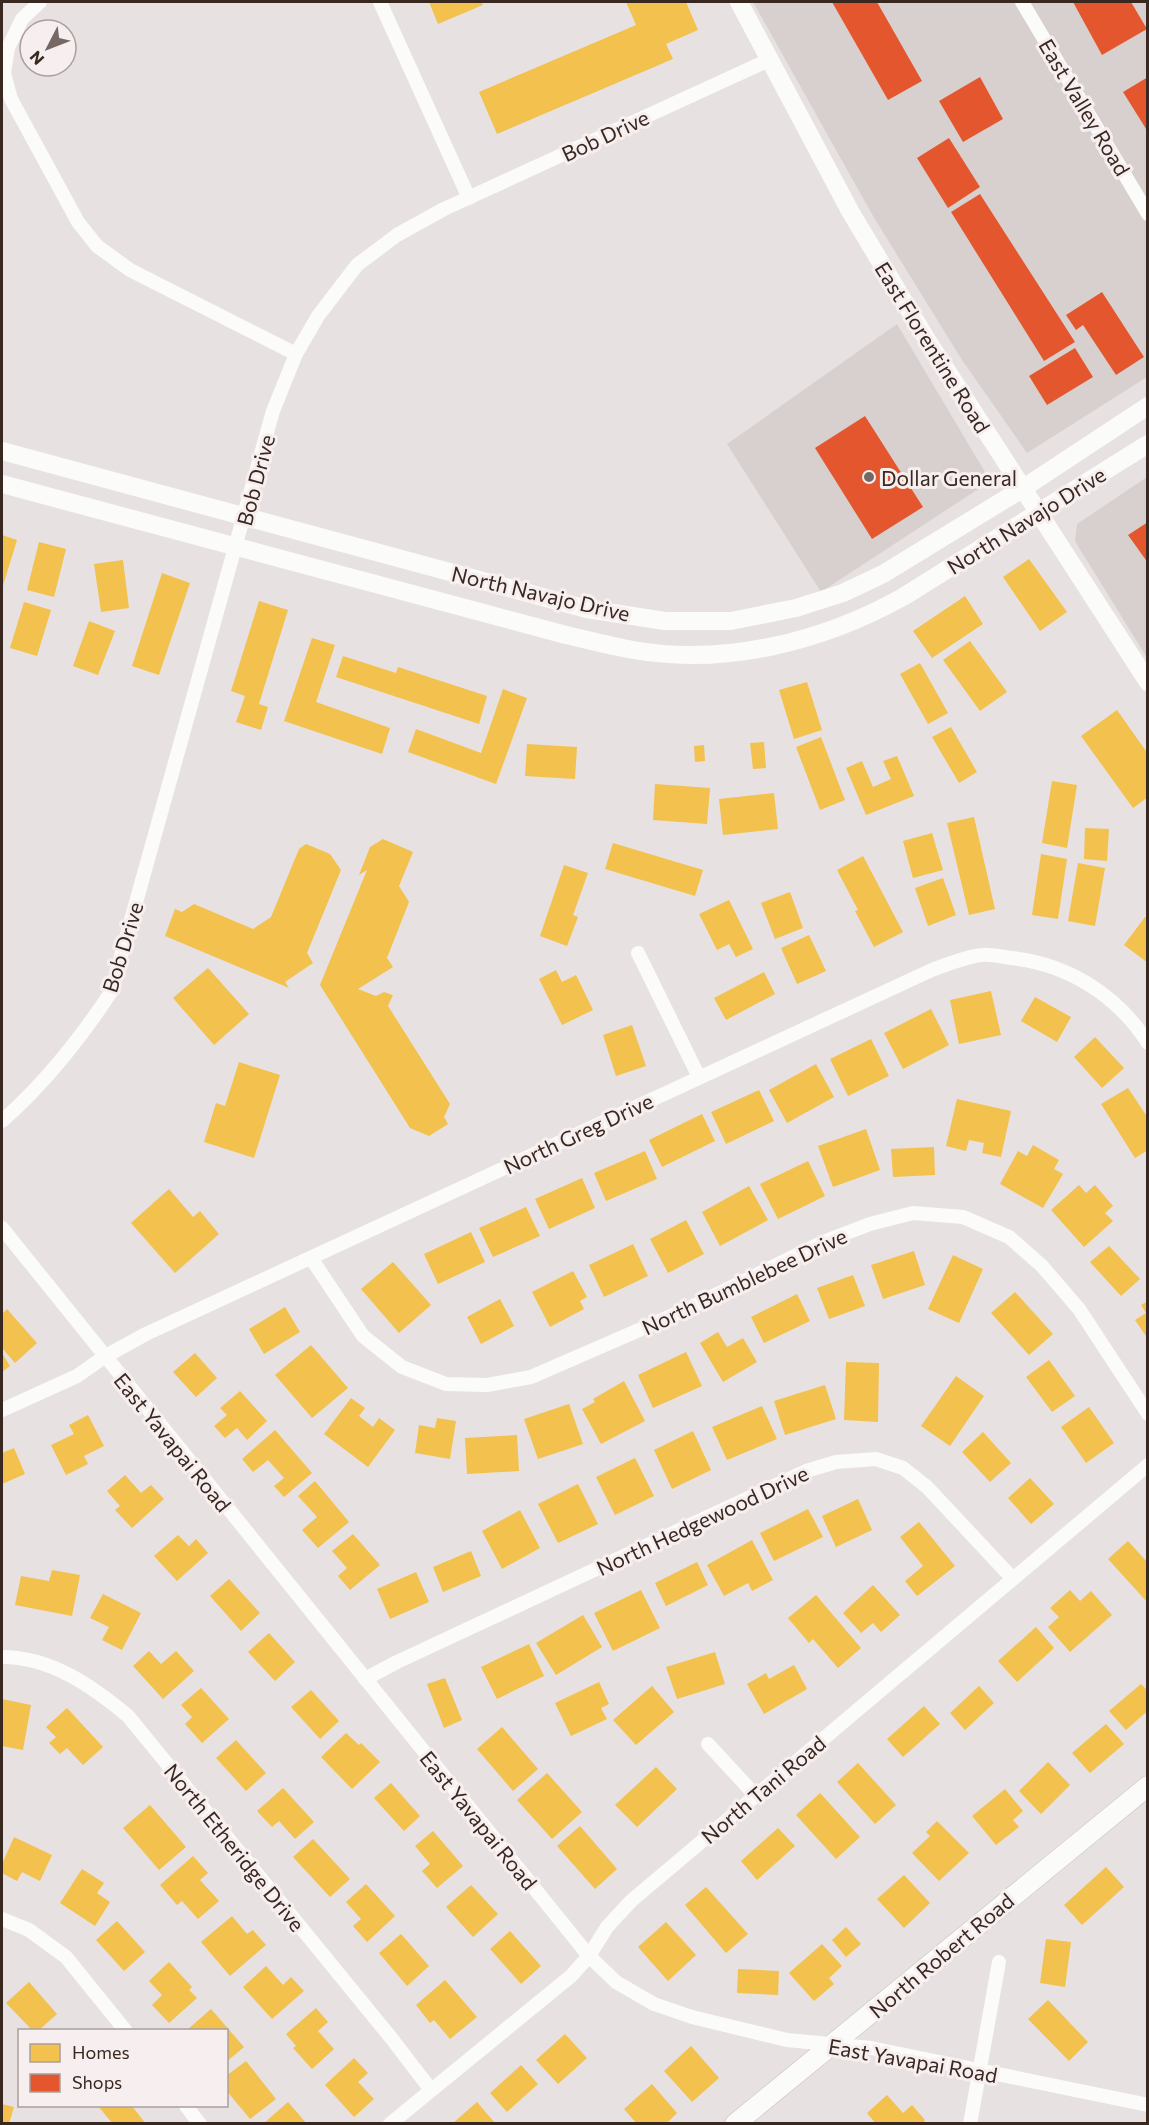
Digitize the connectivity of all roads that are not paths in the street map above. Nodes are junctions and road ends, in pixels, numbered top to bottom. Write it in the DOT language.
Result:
graph roads {
  1 [pos="40,2"];
  2 [pos="380,2"];
  3 [pos="739,2"];
  4 [pos="1022,2"];
  5 [pos="769,60"];
  6 [pos="469,198"];
  7 [pos="1148,214"];
  8 [pos="296,354"];
  9 [pos="1148,406"];
  10 [pos="1148,444"];
  11 [pos="2,451"];
  12 [pos="2,484"];
  13 [pos="1022,489"];
  14 [pos="1038,514"];
  15 [pos="244,516"];
  16 [pos="237,547"];
  17 [pos="550,598"];
  18 [pos="542,628"];
  19 [pos="1148,682"];
  20 [pos="638,952"];
  21 [pos="1148,1043"];
  22 [pos="699,1077"];
  23 [pos="2,1121"];
  24 [pos="2,1228"];
  25 [pos="311,1258"];
  26 [pos="104,1357"];
  27 [pos="2,1410"];
  28 [pos="1148,1414"];
  29 [pos="1148,1465"];
  30 [pos="1013,1579"];
  31 [pos="2,1657"];
  32 [pos="366,1679"];
  33 [pos="708,1744"];
  34 [pos="1148,1786"];
  35 [pos="755,1795"];
  36 [pos="2,1919"];
  37 [pos="590,1956"];
  38 [pos="999,1962"];
  39 [pos="123,2029"];
  40 [pos="831,2044"];
  41 [pos="980,2071"];
  42 [pos="431,2090"];
  43 [pos="1148,2105"];
  44 [pos="187,2107"];
  45 [pos="201,2124"];
  46 [pos="390,2124"];
  47 [pos="735,2124"];
  48 [pos="970,2124"];
  1 -- 8 [label="street"];
  2 -- 6 [label="street"];
  3 -- 5 [label="street, East Florentine Road"];
  4 -- 7 [label="street, East Valley Road"];
  5 -- 6 [label="street, Bob Drive"];
  5 -- 13 [label="street, East Florentine Road"];
  6 -- 8 [label="street, Bob Drive"];
  8 -- 15 [label="street, Bob Drive"];
  9 -- 13 [label="street, North Navajo Drive"];
  10 -- 14 [label="street, North Navajo Drive"];
  11 -- 15 [label="street, North Navajo Drive"];
  12 -- 16 [label="street, North Navajo Drive"];
  13 -- 14 [label="street, East Florentine Road"];
  13 -- 17 [label="street, North Navajo Drive"];
  14 -- 18 [label="street, North Navajo Drive"];
  14 -- 19 [label="street, East Florentine Road"];
  15 -- 16 [label="street, Bob Drive"];
  15 -- 17 [label="street, North Navajo Drive"];
  16 -- 18 [label="street, North Navajo Drive"];
  16 -- 23 [label="street, Bob Drive"];
  17 -- 18 [label="street"];
  20 -- 22 [label="street"];
  21 -- 22 [label="street, North Greg Drive"];
  22 -- 25 [label="street, North Greg Drive"];
  24 -- 26 [label="street, East Yavapai Road"];
  25 -- 26 [label="street, North Greg Drive"];
  25 -- 28 [label="street, North Bumblebee Drive"];
  26 -- 27 [label="street, North Greg Drive"];
  26 -- 32 [label="street, East Yavapai Road"];
  29 -- 30 [label="street, North Tani Road"];
  30 -- 32 [label="street, North Hedgewood Drive"];
  30 -- 35 [label="street, North Tani Road"];
  31 -- 42 [label="street, North Etheridge Drive"];
  32 -- 37 [label="street, East Yavapai Road"];
  33 -- 35 [label="street"];
  34 -- 40 [label="main road, North Robert Road"];
  35 -- 37 [label="street, North Tani Road"];
  36 -- 39 [label="street"];
  37 -- 40 [label="street, East Yavapai Road"];
  37 -- 42 [label="street, North Tani Road"];
  38 -- 41 [label="street"];
  40 -- 41 [label="street, East Yavapai Road"];
  40 -- 47 [label="main road, North Robert Road"];
  41 -- 43 [label="street, East Yavapai Road"];
  41 -- 48 [label="street"];
  42 -- 46 [label="street, North Tani Road"];
  44 -- 45 [label="street"];
}
